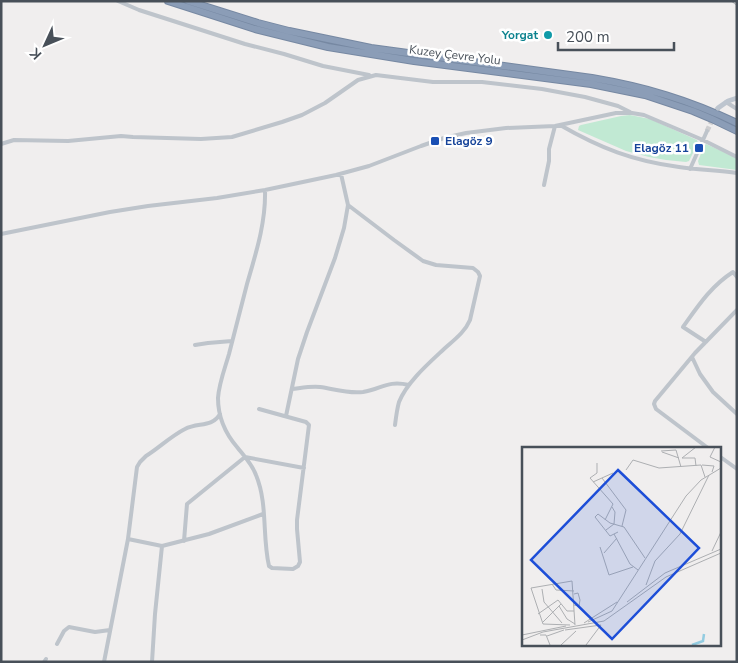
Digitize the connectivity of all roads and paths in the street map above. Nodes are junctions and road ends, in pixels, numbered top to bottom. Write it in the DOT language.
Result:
graph roads {
  1 [pos="118,1"];
  2 [pos="168,1"];
  3 [pos="188,1"];
  4 [pos="371,76"];
  5 [pos="737,98"];
  6 [pos="726,102"];
  7 [pos="718,108"];
  8 [pos="737,109"];
  9 [pos="632,113"];
  10 [pos="737,124"];
  11 [pos="557,125"];
  12 [pos="707,131"];
  13 [pos="737,131"];
  14 [pos="703,140"];
  15 [pos="1,144"];
  16 [pos="737,157"];
  17 [pos="690,169"];
  18 [pos="737,173"];
  19 [pos="341,174"];
  20 [pos="544,185"];
  21 [pos="265,190"];
  22 [pos="348,205"];
  23 [pos="1,234"];
  24 [pos="737,277"];
  25 [pos="737,310"];
  26 [pos="232,341"];
  27 [pos="706,342"];
  28 [pos="195,345"];
  29 [pos="692,357"];
  30 [pos="409,385"];
  31 [pos="292,389"];
  32 [pos="259,409"];
  33 [pos="220,414"];
  34 [pos="737,414"];
  35 [pos="286,416"];
  36 [pos="395,424"];
  37 [pos="707,447"];
  38 [pos="245,457"];
  39 [pos="720,457"];
  40 [pos="304,468"];
  41 [pos="737,470"];
  42 [pos="263,514"];
  43 [pos="128,539"];
  44 [pos="184,541"];
  45 [pos="162,546"];
  46 [pos="110,630"];
  47 [pos="57,644"];
  48 [pos="104,662"];
  49 [pos="152,662"];
  1 -- 4 [label="street"];
  2 -- 13 [label="highway, Kuzey Çevre Yolu"];
  3 -- 10 [label="highway, Kuzey Çevre Yolu"];
  4 -- 9 [label="street"];
  4 -- 15 [label="street"];
  5 -- 6 [label="street"];
  6 -- 7 [label="street"];
  6 -- 8 [label="street"];
  9 -- 11 [label="street"];
  9 -- 14 [label="street"];
  11 -- 17 [label="street"];
  11 -- 19 [label="street"];
  11 -- 20 [label="street"];
  12 -- 14 [label="street"];
  14 -- 16 [label="street"];
  14 -- 17 [label="street"];
  17 -- 18 [label="street"];
  19 -- 21 [label="street"];
  19 -- 22 [label="street"];
  21 -- 23 [label="street"];
  21 -- 26 [label="street"];
  22 -- 30 [label="street"];
  22 -- 31 [label="street"];
  24 -- 27 [label="street"];
  25 -- 27 [label="street"];
  26 -- 28 [label="street"];
  26 -- 33 [label="street"];
  27 -- 29 [label="street"];
  29 -- 34 [label="street"];
  29 -- 37 [label="street"];
  30 -- 31 [label="street"];
  30 -- 36 [label="street"];
  31 -- 35 [label="street"];
  32 -- 35 [label="street"];
  33 -- 38 [label="street"];
  33 -- 43 [label="street"];
  35 -- 40 [label="street"];
  38 -- 40 [label="street"];
  38 -- 42 [label="street"];
  38 -- 44 [label="street"];
  39 -- 41 [label="street"];
  40 -- 42 [label="street"];
  42 -- 44 [label="street"];
  43 -- 45 [label="street"];
  43 -- 46 [label="street"];
  44 -- 45 [label="street"];
  45 -- 49 [label="street"];
  46 -- 47 [label="street"];
  46 -- 48 [label="street"];
}
